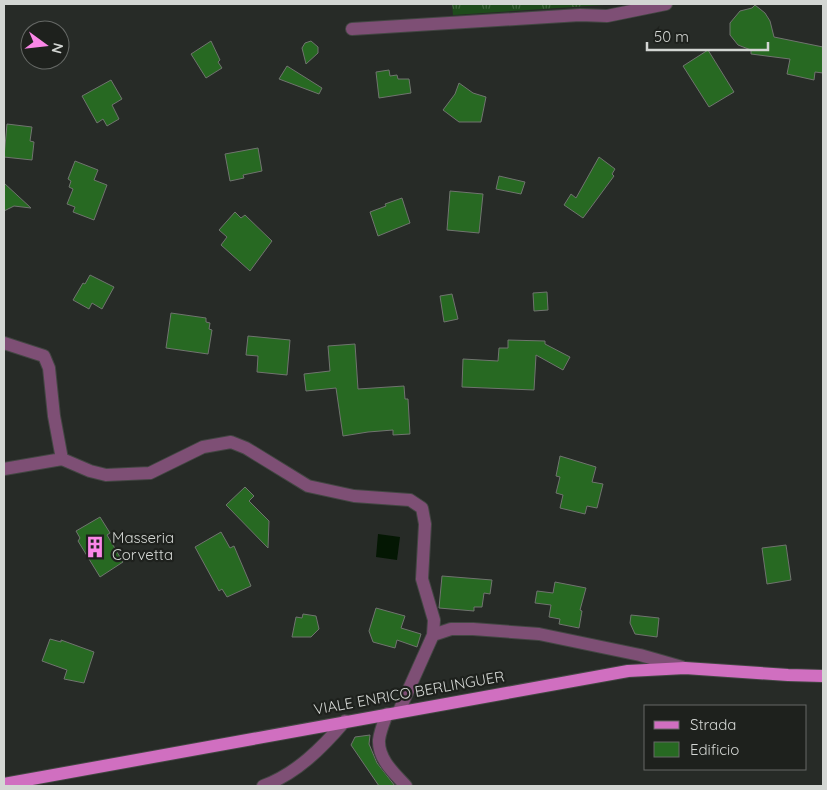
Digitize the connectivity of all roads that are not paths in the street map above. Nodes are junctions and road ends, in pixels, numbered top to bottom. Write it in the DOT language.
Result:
graph roads {
  1 [pos="666,4"];
  2 [pos="352,29"];
  3 [pos="4,343"];
  4 [pos="62,459"];
  5 [pos="4,469"];
  6 [pos="433,635"];
  7 [pos="685,668"];
  8 [pos="823,676"];
  9 [pos="393,712"];
  10 [pos="345,721"];
  11 [pos="4,782"];
  12 [pos="262,786"];
  13 [pos="406,786"];
  1 -- 2 [label="street"];
  3 -- 4 [label="street"];
  4 -- 5 [label="street"];
  4 -- 6 [label="street"];
  6 -- 7 [label="street"];
  6 -- 9 [label="street"];
  7 -- 8 [label="main road, VIALE ENRICO BERLINGUER"];
  7 -- 9 [label="main road, VIALE ENRICO BERLINGUER"];
  9 -- 10 [label="main road, VIALE ENRICO BERLINGUER"];
  9 -- 13 [label="street"];
  10 -- 11 [label="main road, VIALE ENRICO BERLINGUER"];
  10 -- 12 [label="street"];
}
